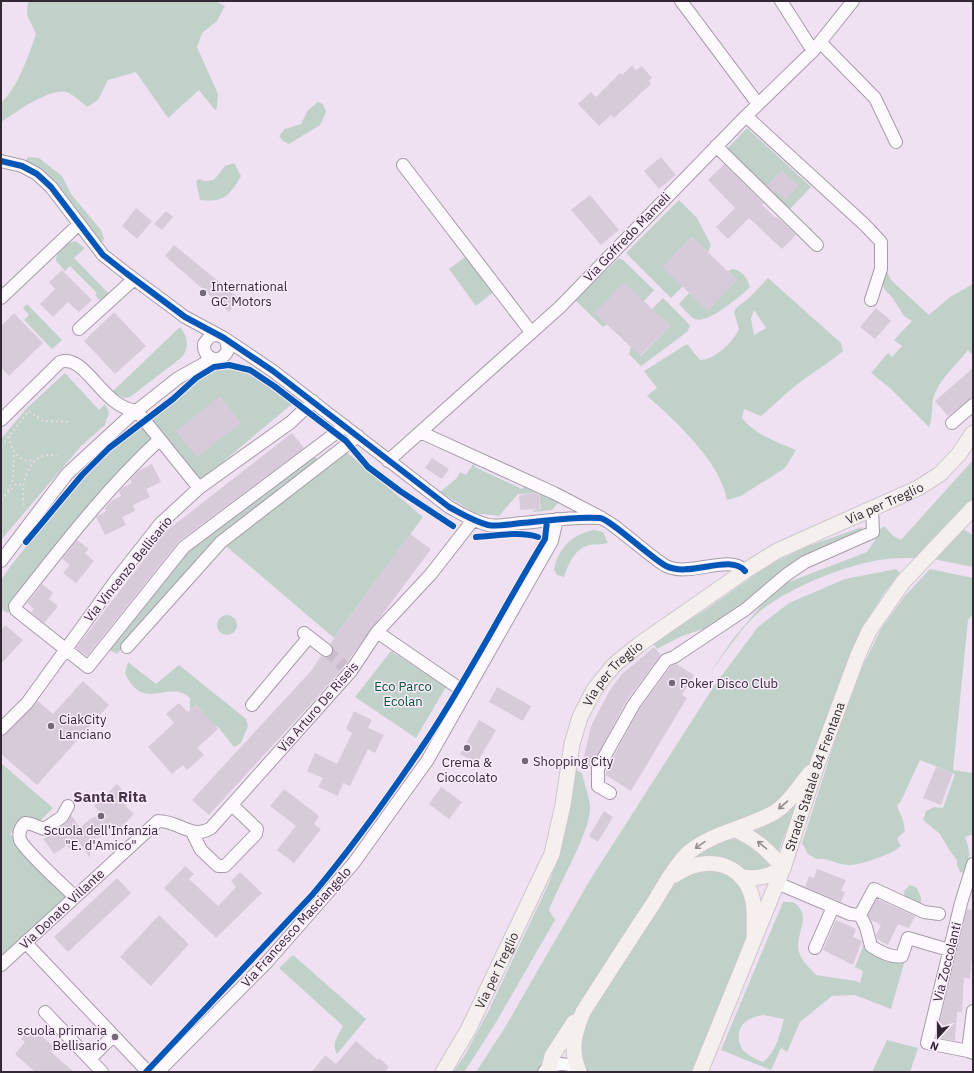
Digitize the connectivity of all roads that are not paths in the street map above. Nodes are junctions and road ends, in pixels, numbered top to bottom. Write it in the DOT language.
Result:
graph roads {
  1 [pos="681,1"];
  2 [pos="781,1"];
  3 [pos="854,1"];
  4 [pos="817,46"];
  5 [pos="758,104"];
  6 [pos="746,116"];
  7 [pos="896,142"];
  8 [pos="716,146"];
  9 [pos="1,161"];
  10 [pos="403,165"];
  11 [pos="79,224"];
  12 [pos="817,245"];
  13 [pos="134,279"];
  14 [pos="1,298"];
  15 [pos="871,300"];
  16 [pos="185,317"];
  17 [pos="79,329"];
  18 [pos="531,332"];
  19 [pos="222,338"];
  20 [pos="204,345"];
  21 [pos="219,359"];
  22 [pos="259,361"];
  23 [pos="178,378"];
  24 [pos="313,401"];
  25 [pos="973,405"];
  26 [pos="4,411"];
  27 [pos="137,411"];
  28 [pos="952,423"];
  29 [pos="345,426"];
  30 [pos="420,432"];
  31 [pos="973,433"];
  32 [pos="358,436"];
  33 [pos="160,440"];
  34 [pos="388,461"];
  35 [pos="199,488"];
  36 [pos="973,508"];
  37 [pos="872,509"];
  38 [pos="602,518"];
  39 [pos="557,519"];
  40 [pos="473,520"];
  41 [pos="1,561"];
  42 [pos="745,570"];
  43 [pos="377,632"];
  44 [pos="127,647"];
  45 [pos="65,650"];
  46 [pos="326,650"];
  47 [pos="466,693"];
  48 [pos="252,705"];
  49 [pos="1,729"];
  50 [pos="817,765"];
  51 [pos="610,793"];
  52 [pos="232,805"];
  53 [pos="68,806"];
  54 [pos="736,830"];
  55 [pos="192,832"];
  56 [pos="973,864"];
  57 [pos="783,868"];
  58 [pos="741,877"];
  59 [pos="669,879"];
  60 [pos="777,883"];
  61 [pos="75,897"];
  62 [pos="833,907"];
  63 [pos="939,914"];
  64 [pos="860,915"];
  65 [pos="754,941"];
  66 [pos="25,942"];
  67 [pos="815,948"];
  68 [pos="949,950"];
  69 [pos="1,965"];
  70 [pos="973,1011"];
  71 [pos="45,1012"];
  72 [pos="583,1012"];
  73 [pos="113,1036"];
  74 [pos="971,1052"];
  75 [pos="90,1059"];
  76 [pos="547,1070"];
  77 [pos="579,1070"];
  78 [pos="102,1072"];
  79 [pos="148,1072"];
  80 [pos="158,1072"];
  81 [pos="443,1072"];
  82 [pos="700,1072"];
  1 -- 5 [label="street"];
  2 -- 4 [label="street"];
  3 -- 4 [label="street, Via Goffredo Mameli"];
  4 -- 5 [label="street, Via Goffredo Mameli"];
  4 -- 7 [label="street"];
  5 -- 6 [label="street, Via Goffredo Mameli"];
  6 -- 8 [label="street, Via Goffredo Mameli"];
  6 -- 15 [label="street"];
  8 -- 12 [label="street"];
  8 -- 18 [label="street, Via Goffredo Mameli"];
  9 -- 11 [label="street"];
  10 -- 18 [label="street"];
  11 -- 13 [label="street"];
  11 -- 14 [label="street"];
  13 -- 16 [label="street"];
  13 -- 17 [label="street"];
  16 -- 19 [label="street"];
  16 -- 20 [label="street"];
  18 -- 30 [label="street, Via Goffredo Mameli"];
  19 -- 20 [label="street"];
  19 -- 21 [label="street"];
  19 -- 22 [label="street"];
  20 -- 21 [label="street"];
  20 -- 23 [label="street"];
  21 -- 22 [label="street"];
  21 -- 23 [label="street"];
  22 -- 24 [label="street"];
  23 -- 27 [label="street"];
  24 -- 29 [label="street"];
  24 -- 35 [label="street, Via Vincenzo Bellisario"];
  25 -- 28 [label="street"];
  26 -- 27 [label="street"];
  27 -- 33 [label="street"];
  27 -- 41 [label="street"];
  29 -- 32 [label="street"];
  29 -- 45 [label="street"];
  30 -- 34 [label="street, Via Goffredo Mameli"];
  30 -- 38 [label="street"];
  31 -- 37 [label="main road, Via per Treglio"];
  32 -- 34 [label="street"];
  32 -- 44 [label="street"];
  33 -- 35 [label="street"];
  33 -- 45 [label="street"];
  34 -- 40 [label="street"];
  35 -- 45 [label="street, Via Vincenzo Bellisario"];
  36 -- 50 [label="main road, Strada Statale 84 Frentana"];
  37 -- 42 [label="main road, Via per Treglio"];
  37 -- 51 [label="street"];
  38 -- 39 [label="street"];
  38 -- 42 [label="street"];
  39 -- 40 [label="street"];
  39 -- 47 [label="street, Via Francesco Masciangelo"];
  40 -- 43 [label="street, Via Arturo De Riseis"];
  42 -- 81 [label="main road, Via per Treglio"];
  43 -- 47 [label="street"];
  43 -- 52 [label="street, Via Arturo De Riseis"];
  45 -- 49 [label="street, Via Vincenzo Bellisario"];
  46 -- 48 [label="street"];
  47 -- 80 [label="street, Via Francesco Masciangelo"];
  50 -- 54 [label="main road, one-way"];
  50 -- 57 [label="main road, Strada Statale 84 Frentana"];
  52 -- 55 [label="street, Via Arturo De Riseis"];
  52 -- 55 [label="street"];
  53 -- 61 [label="street"];
  57 -- 54 [label="main road, one-way"];
  54 -- 59 [label="main road, one-way"];
  55 -- 61 [label="street, Via Donato Villante"];
  56 -- 68 [label="street, Via Zoccolanti"];
  57 -- 58 [label="main road"];
  57 -- 60 [label="main road, Strada Statale 84 Frentana"];
  58 -- 59 [label="main road"];
  58 -- 65 [label="main road"];
  59 -- 72 [label="main road"];
  60 -- 62 [label="street"];
  60 -- 65 [label="main road, Strada Statale 84 Frentana"];
  61 -- 66 [label="street, Via Donato Villante"];
  62 -- 64 [label="street"];
  62 -- 67 [label="street"];
  63 -- 64 [label="street"];
  64 -- 68 [label="street"];
  65 -- 82 [label="main road, Strada Statale 84 Frentana"];
  66 -- 69 [label="street, Via Donato Villante"];
  66 -- 73 [label="street"];
  68 -- 74 [label="street, Via Zoccolanti"];
  70 -- 74 [label="street"];
  71 -- 75 [label="street"];
  72 -- 76 [label="main road"];
  72 -- 77 [label="main road"];
  73 -- 75 [label="street"];
  73 -- 79 [label="street"];
  75 -- 78 [label="street"];
  76 -- 77 [label="street"];
}
